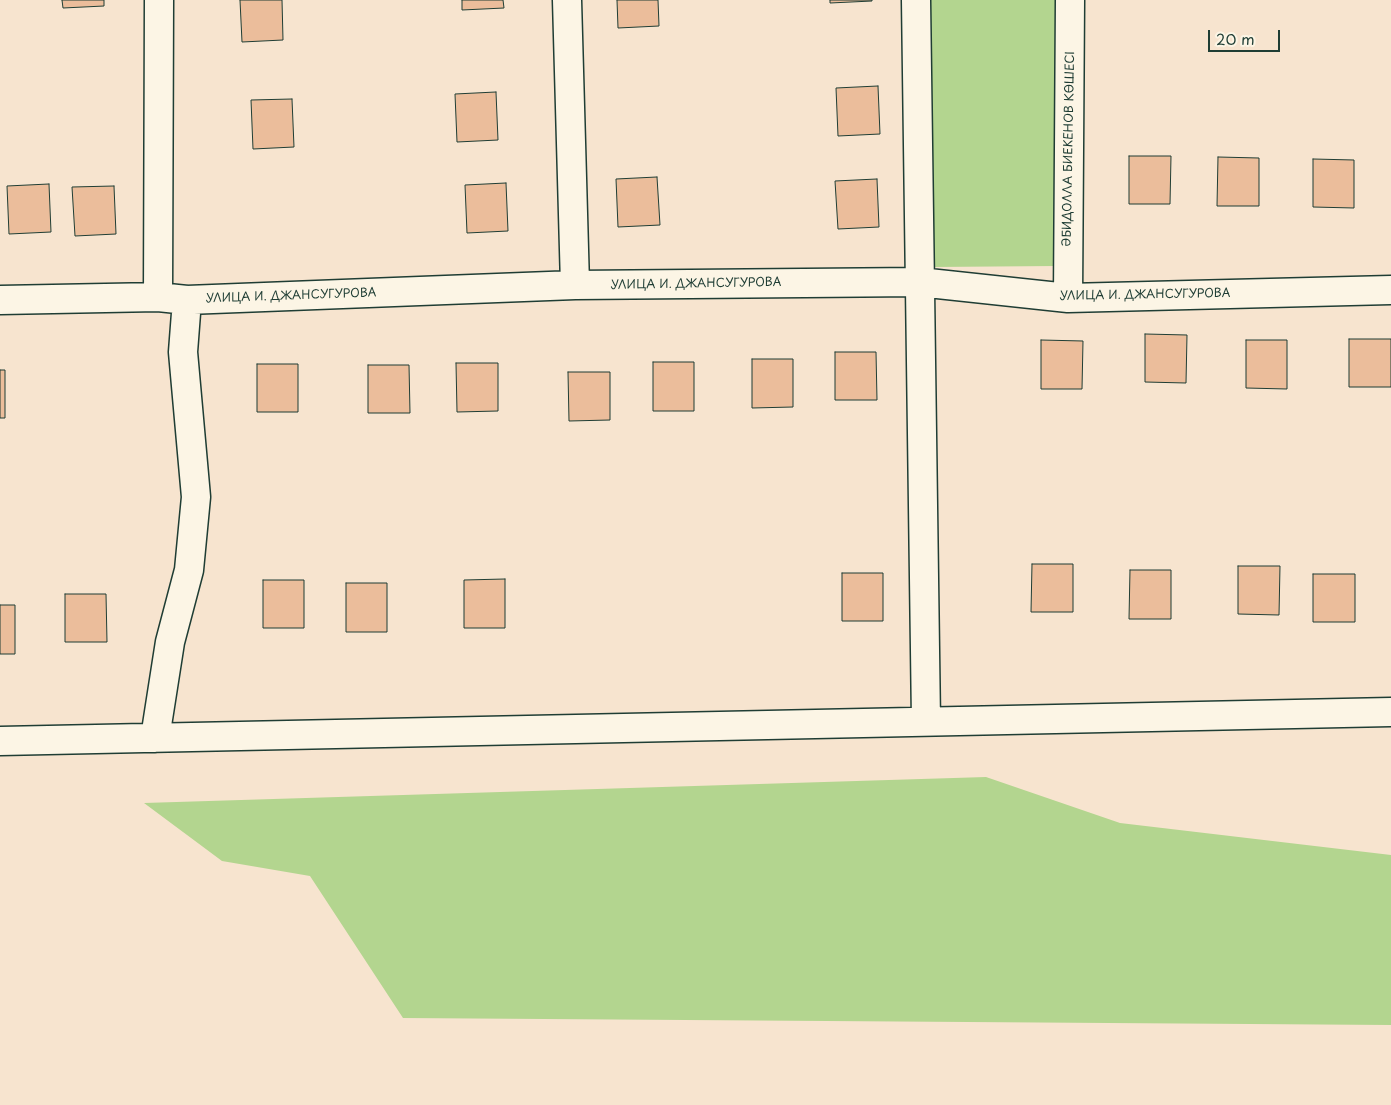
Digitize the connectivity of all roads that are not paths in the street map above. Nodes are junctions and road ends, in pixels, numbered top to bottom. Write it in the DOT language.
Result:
graph roads {
  1 [pos="159,0"];
  2 [pos="567,0"];
  3 [pos="916,0"];
  4 [pos="1070,0"];
  5 [pos="919,282"];
  6 [pos="574,285"];
  7 [pos="1391,290"];
  8 [pos="158,297"];
  9 [pos="1068,298"];
  10 [pos="0,300"];
  11 [pos="188,300"];
  12 [pos="1391,712"];
  13 [pos="926,721"];
  14 [pos="155,738"];
  15 [pos="0,742"];
  1 -- 8 [label="street"];
  2 -- 6 [label="street"];
  3 -- 5 [label="street"];
  4 -- 9 [label="street, ӘБИДОЛЛА БИЕКЕНОВ КӨШЕСІ"];
  5 -- 6 [label="street, УЛИЦА И. ДЖАНСУГУРОВА"];
  5 -- 9 [label="street, УЛИЦА И. ДЖАНСУГУРОВА"];
  5 -- 13 [label="street"];
  6 -- 11 [label="street, УЛИЦА И. ДЖАНСУГУРОВА"];
  7 -- 9 [label="street, УЛИЦА И. ДЖАНСУГУРОВА"];
  8 -- 10 [label="street, УЛИЦА И. ДЖАНСУГУРОВА"];
  8 -- 11 [label="street, УЛИЦА И. ДЖАНСУГУРОВА"];
  11 -- 14 [label="street"];
  12 -- 13 [label="street"];
  13 -- 14 [label="street"];
  14 -- 15 [label="street"];
}
